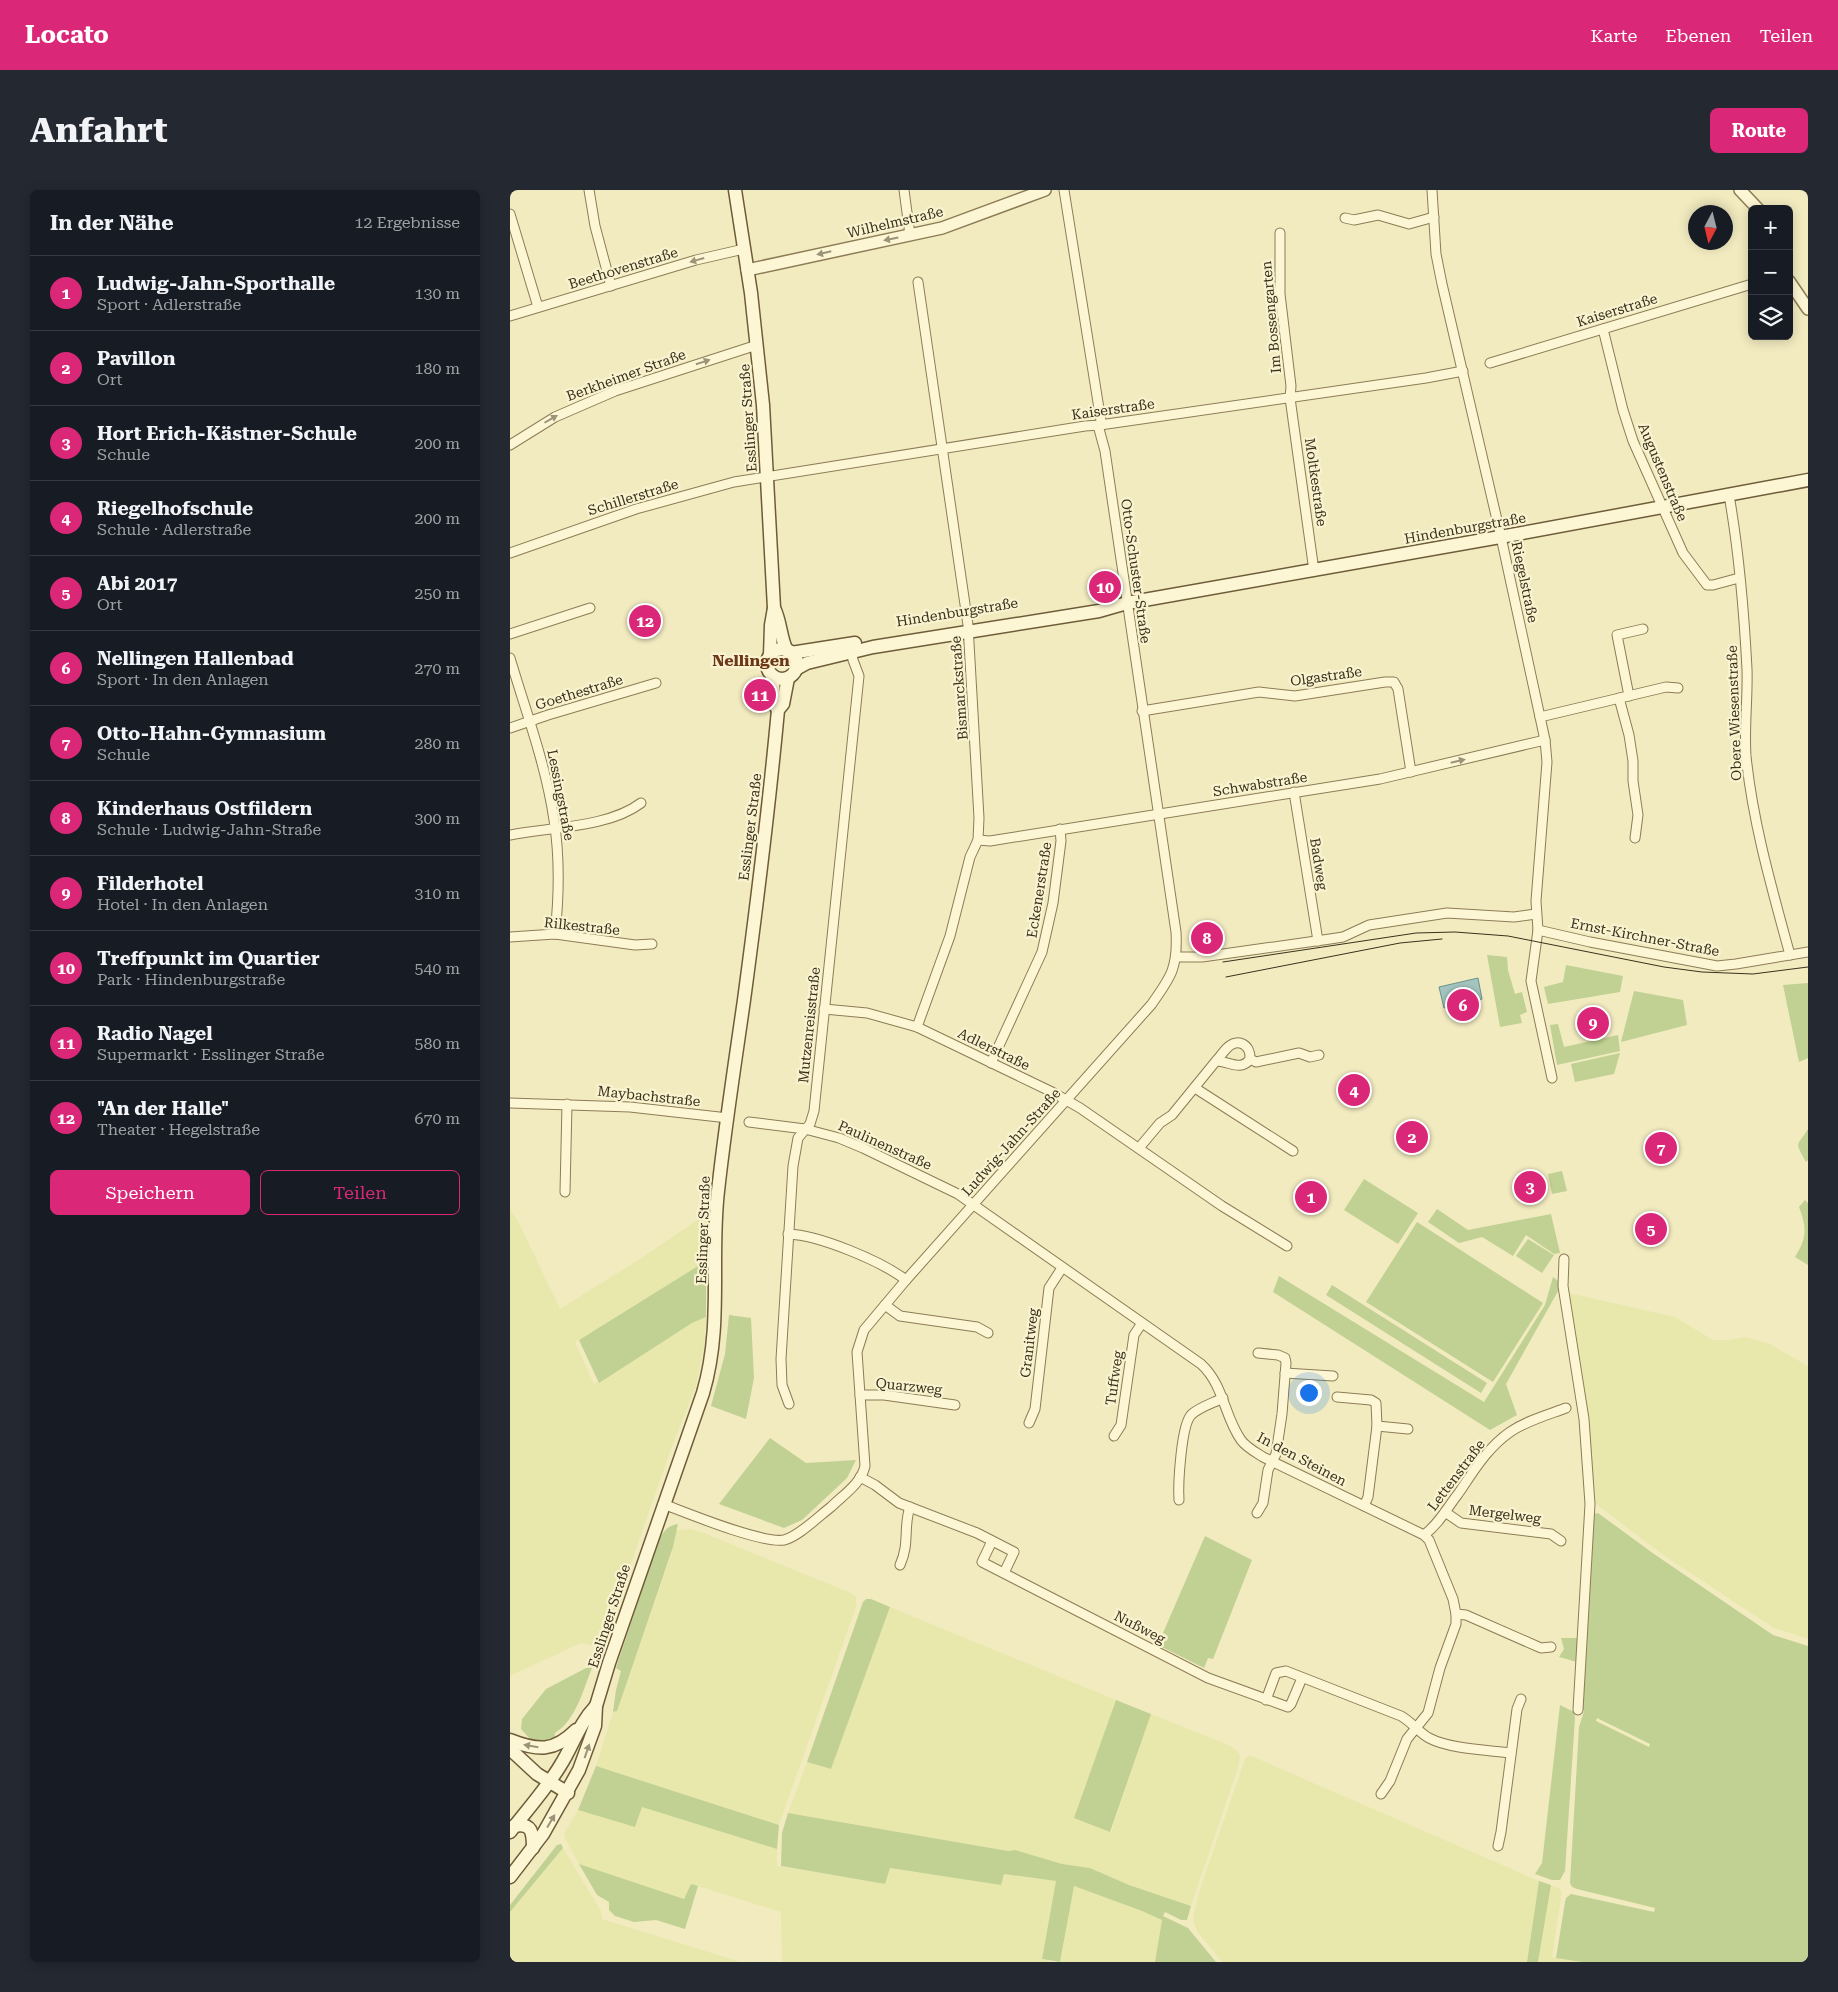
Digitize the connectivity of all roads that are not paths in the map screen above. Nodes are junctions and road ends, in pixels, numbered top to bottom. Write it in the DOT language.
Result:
graph roads {
  1 [pos="589,190"];
  2 [pos="735,190"];
  3 [pos="904,190"];
  4 [pos="1045,190"];
  5 [pos="1064,190"];
  6 [pos="1432,190"];
  7 [pos="1740,190"];
  8 [pos="1754,205"];
  9 [pos="510,214"];
  10 [pos="1434,217"];
  11 [pos="1345,218"];
  12 [pos="1280,234"];
  13 [pos="910,235"];
  14 [pos="744,249"];
  15 [pos="747,270"];
  16 [pos="918,282"];
  17 [pos="1748,285"];
  18 [pos="611,286"];
  19 [pos="1793,286"];
  20 [pos="538,307"];
  21 [pos="1808,309"];
  22 [pos="510,316"];
  23 [pos="1603,329"];
  24 [pos="757,345"];
  25 [pos="1490,363"];
  26 [pos="1463,371"];
  27 [pos="1290,398"];
  28 [pos="1100,425"];
  29 [pos="510,445"];
  30 [pos="942,449"];
  31 [pos="768,476"];
  32 [pos="1808,480"];
  33 [pos="1730,495"];
  34 [pos="1663,506"];
  35 [pos="1501,537"];
  36 [pos="510,553"];
  37 [pos="1314,571"];
  38 [pos="1739,578"];
  39 [pos="1127,603"];
  40 [pos="590,608"];
  41 [pos="774,608"];
  42 [pos="968,628"];
  43 [pos="1643,629"];
  44 [pos="510,634"];
  45 [pos="851,648"];
  46 [pos="789,652"];
  47 [pos="770,655"];
  48 [pos="510,658"];
  49 [pos="792,674"];
  50 [pos="774,676"];
  51 [pos="656,682"];
  52 [pos="1678,688"];
  53 [pos="1629,696"];
  54 [pos="1619,698"];
  55 [pos="778,710"];
  56 [pos="1142,711"];
  57 [pos="1540,717"];
  58 [pos="530,721"];
  59 [pos="510,728"];
  60 [pos="1545,740"];
  61 [pos="1411,772"];
  62 [pos="1294,792"];
  63 [pos="641,803"];
  64 [pos="1158,814"];
  65 [pos="555,828"];
  66 [pos="1060,829"];
  67 [pos="510,834"];
  68 [pos="1635,838"];
  69 [pos="978,840"];
  70 [pos="1536,914"];
  71 [pos="1538,930"];
  72 [pos="555,934"];
  73 [pos="510,937"];
  74 [pos="1318,941"];
  75 [pos="652,944"];
  76 [pos="1808,952"];
  77 [pos="1790,955"];
  78 [pos="1177,957"];
  79 [pos="824,1008"];
  80 [pos="917,1027"];
  81 [pos="1319,1055"];
  82 [pos="1250,1059"];
  83 [pos="1216,1061"];
  84 [pos="992,1063"];
  85 [pos="1552,1078"];
  86 [pos="1195,1088"];
  87 [pos="1067,1100"];
  88 [pos="510,1103"];
  89 [pos="567,1104"];
  90 [pos="728,1118"];
  91 [pos="749,1122"];
  92 [pos="805,1129"];
  93 [pos="1138,1148"];
  94 [pos="1293,1151"];
  95 [pos="565,1192"];
  96 [pos="974,1204"];
  97 [pos="788,1234"];
  98 [pos="1287,1246"];
  99 [pos="1564,1259"];
  100 [pos="1062,1268"];
  101 [pos="906,1280"];
  102 [pos="885,1305"];
  103 [pos="1142,1323"];
  104 [pos="988,1333"];
  105 [pos="1258,1352"];
  106 [pos="1285,1373"];
  107 [pos="1333,1376"];
  108 [pos="860,1395"];
  109 [pos="1337,1397"];
  110 [pos="1223,1398"];
  111 [pos="789,1404"];
  112 [pos="955,1405"];
  113 [pos="1566,1408"];
  114 [pos="1029,1423"];
  115 [pos="1377,1426"];
  116 [pos="1408,1429"];
  117 [pos="1114,1436"];
  118 [pos="1272,1461"];
  119 [pos="860,1477"];
  120 [pos="1179,1500"];
  121 [pos="663,1504"];
  122 [pos="1364,1506"];
  123 [pos="910,1507"];
  124 [pos="1445,1512"];
  125 [pos="1257,1513"];
  126 [pos="1424,1535"];
  127 [pos="992,1541"];
  128 [pos="1561,1541"];
  129 [pos="900,1565"];
  130 [pos="1004,1573"];
  131 [pos="1456,1614"];
  132 [pos="1552,1648"];
  133 [pos="1302,1678"];
  134 [pos="1521,1699"];
  135 [pos="1266,1700"];
  136 [pos="596,1706"];
  137 [pos="1578,1710"];
  138 [pos="580,1726"];
  139 [pos="1417,1727"];
  140 [pos="510,1740"];
  141 [pos="510,1749"];
  142 [pos="1511,1753"];
  143 [pos="549,1782"];
  144 [pos="568,1793"];
  145 [pos="1381,1794"];
  146 [pos="512,1829"];
  147 [pos="1498,1846"];
  148 [pos="533,1848"];
  149 [pos="510,1877"];
  1 -- 18 [label="street"];
  2 -- 14 [label="main road, Esslinger Straße"];
  3 -- 13 [label="street"];
  4 -- 13 [label="street, Wilhelmstraße"];
  5 -- 28 [label="street, Otto-Schuster-Straße"];
  6 -- 10 [label="street, Riegelstraße"];
  7 -- 8 [label="street"];
  9 -- 20 [label="street"];
  10 -- 11 [label="street"];
  10 -- 26 [label="street, Riegelstraße"];
  12 -- 27 [label="street, Im Bossengarten"];
  13 -- 15 [label="street, Wilhelmstraße, one-way"];
  14 -- 15 [label="main road, Esslinger Straße"];
  14 -- 18 [label="street, Beethovenstraße, one-way"];
  15 -- 24 [label="main road, Esslinger Straße"];
  16 -- 30 [label="street, Bismarckstraße"];
  17 -- 23 [label="street, Kaiserstraße"];
  18 -- 20 [label="street, Beethovenstraße"];
  19 -- 21 [label="street"];
  20 -- 22 [label="street, Beethovenstraße"];
  23 -- 25 [label="street, Kaiserstraße"];
  23 -- 34 [label="street, Augustenstraße"];
  29 -- 24 [label="street, Berkheimer Straße, one-way"];
  24 -- 31 [label="main road, Esslinger Straße"];
  26 -- 27 [label="street, Kaiserstraße"];
  26 -- 35 [label="street, Riegelstraße"];
  27 -- 28 [label="street, Kaiserstraße"];
  27 -- 37 [label="street, Moltkestraße"];
  28 -- 30 [label="street, Kaiserstraße"];
  28 -- 39 [label="street, Otto-Schuster-Straße"];
  30 -- 31 [label="street, Kaiserstraße"];
  30 -- 42 [label="street, Bismarckstraße"];
  31 -- 36 [label="street, Schillerstraße"];
  31 -- 41 [label="main road, Esslinger Straße"];
  32 -- 33 [label="main road, Hindenburgstraße"];
  33 -- 34 [label="main road, Hindenburgstraße"];
  33 -- 38 [label="street, Obere Wiesenstraße"];
  34 -- 35 [label="main road, Hindenburgstraße"];
  34 -- 38 [label="street, Augustenstraße"];
  35 -- 37 [label="main road, Hindenburgstraße"];
  35 -- 57 [label="street, Riegelstraße"];
  37 -- 39 [label="main road, Hindenburgstraße"];
  38 -- 77 [label="street, Obere Wiesenstraße"];
  39 -- 42 [label="main road, Hindenburgstraße"];
  39 -- 56 [label="street, Otto-Schuster-Straße"];
  40 -- 44 [label="street"];
  41 -- 46 [label="main road, Esslinger Straße"];
  41 -- 47 [label="main road, Esslinger Straße"];
  42 -- 45 [label="main road, Hindenburgstraße"];
  42 -- 69 [label="street, Bismarckstraße"];
  43 -- 53 [label="street"];
  45 -- 46 [label="main road, Hindenburgstraße"];
  45 -- 49 [label="main road, Hindenburgstraße"];
  45 -- 79 [label="street, Mutzenreisstraße"];
  46 -- 47 [label="main road"];
  46 -- 49 [label="main road, Esslinger Straße"];
  47 -- 50 [label="main road, Esslinger Straße"];
  48 -- 58 [label="street, Lessingstraße"];
  49 -- 50 [label="main road"];
  49 -- 55 [label="main road, Esslinger Straße"];
  50 -- 55 [label="main road, Esslinger Straße"];
  51 -- 58 [label="street, Goethestraße"];
  52 -- 53 [label="street"];
  53 -- 54 [label="street"];
  54 -- 57 [label="street"];
  54 -- 68 [label="street"];
  55 -- 90 [label="main road, Esslinger Straße"];
  56 -- 61 [label="street, Olgastraße"];
  56 -- 64 [label="street, Otto-Schuster-Straße"];
  57 -- 60 [label="street, Riegelstraße"];
  58 -- 59 [label="street, Goethestraße"];
  58 -- 65 [label="street, Lessingstraße"];
  61 -- 60 [label="street, Schwabstraße, one-way"];
  60 -- 70 [label="street, Riegelstraße"];
  61 -- 62 [label="street, Schwabstraße"];
  62 -- 64 [label="street, Schwabstraße"];
  62 -- 74 [label="street, Badweg"];
  63 -- 65 [label="street"];
  64 -- 66 [label="street, Schwabstraße"];
  64 -- 78 [label="street, Otto-Schuster-Straße"];
  65 -- 67 [label="street"];
  65 -- 72 [label="street, Lessingstraße"];
  66 -- 69 [label="street, Schwabstraße"];
  66 -- 84 [label="street, Eckenerstraße"];
  69 -- 80 [label="street, Bismarckstraße"];
  70 -- 71 [label="street, Riegelstraße"];
  70 -- 74 [label="street"];
  71 -- 77 [label="street, Ernst-Kirchner-Straße"];
  71 -- 85 [label="street, Riegelstraße"];
  72 -- 73 [label="street, Rilkestraße"];
  72 -- 75 [label="street, Rilkestraße"];
  74 -- 78 [label="street"];
  76 -- 77 [label="street, Ernst-Kirchner-Straße"];
  78 -- 87 [label="street, Ludwig-Jahn-Straße"];
  79 -- 80 [label="street, Adlerstraße"];
  79 -- 92 [label="street, Mutzenreisstraße"];
  80 -- 84 [label="street, Adlerstraße"];
  81 -- 82 [label="street"];
  82 -- 83 [label="street"];
  82 -- 83 [label="street"];
  83 -- 86 [label="street"];
  84 -- 87 [label="street, Adlerstraße"];
  86 -- 93 [label="street"];
  86 -- 94 [label="street"];
  87 -- 93 [label="street, Adlerstraße"];
  87 -- 96 [label="street, Ludwig-Jahn-Straße"];
  88 -- 89 [label="street, Maybachstraße"];
  89 -- 90 [label="street, Maybachstraße"];
  89 -- 95 [label="street"];
  90 -- 121 [label="main road, Esslinger Straße"];
  91 -- 92 [label="street, Paulinenstraße"];
  92 -- 96 [label="street, Paulinenstraße"];
  92 -- 97 [label="street, Mutzenreisstraße"];
  93 -- 98 [label="street, Adlerstraße"];
  96 -- 100 [label="street, In den Steinen"];
  96 -- 101 [label="street, Ludwig-Jahn-Straße"];
  97 -- 101 [label="street"];
  97 -- 111 [label="street, Mutzenreisstraße"];
  99 -- 137 [label="street"];
  100 -- 103 [label="street, In den Steinen"];
  100 -- 114 [label="street, Granitweg"];
  101 -- 102 [label="street, Ludwig-Jahn-Straße"];
  102 -- 104 [label="street"];
  102 -- 108 [label="street, Ludwig-Jahn-Straße"];
  103 -- 110 [label="street, In den Steinen"];
  103 -- 117 [label="street, Tuffweg"];
  105 -- 106 [label="street"];
  106 -- 107 [label="street"];
  106 -- 118 [label="street"];
  108 -- 112 [label="street, Quarzweg"];
  108 -- 119 [label="street, Ludwig-Jahn-Straße"];
  109 -- 115 [label="street"];
  110 -- 118 [label="street, In den Steinen"];
  110 -- 120 [label="street"];
  113 -- 124 [label="street, Lettenstraße"];
  115 -- 116 [label="street"];
  115 -- 122 [label="street"];
  118 -- 122 [label="street, In den Steinen"];
  118 -- 125 [label="street"];
  119 -- 121 [label="street"];
  119 -- 123 [label="street"];
  121 -- 136 [label="main road, Esslinger Straße"];
  122 -- 126 [label="street, In den Steinen"];
  123 -- 127 [label="street"];
  123 -- 129 [label="street"];
  124 -- 126 [label="street, Lettenstraße"];
  124 -- 128 [label="street, Mergelweg"];
  126 -- 131 [label="street"];
  127 -- 130 [label="street, Nußweg"];
  127 -- 130 [label="street"];
  130 -- 135 [label="street, Nußweg"];
  131 -- 132 [label="street"];
  131 -- 139 [label="street"];
  133 -- 135 [label="street, Nußweg"];
  133 -- 135 [label="street"];
  133 -- 139 [label="street"];
  134 -- 142 [label="street"];
  136 -- 138 [label="main road, Esslinger Straße"];
  144 -- 136 [label="main road, Esslinger Straße, one-way"];
  138 -- 140 [label="main road, one-way"];
  138 -- 143 [label="main road, Esslinger Straße"];
  139 -- 142 [label="street"];
  139 -- 145 [label="street"];
  141 -- 143 [label="main road"];
  142 -- 147 [label="street"];
  143 -- 144 [label="main road"];
  143 -- 146 [label="main road, Esslinger Straße"];
  148 -- 144 [label="main road, Esslinger Straße, one-way"];
  146 -- 148 [label="main road"];
  148 -- 149 [label="main road, Esslinger Straße"];
}
